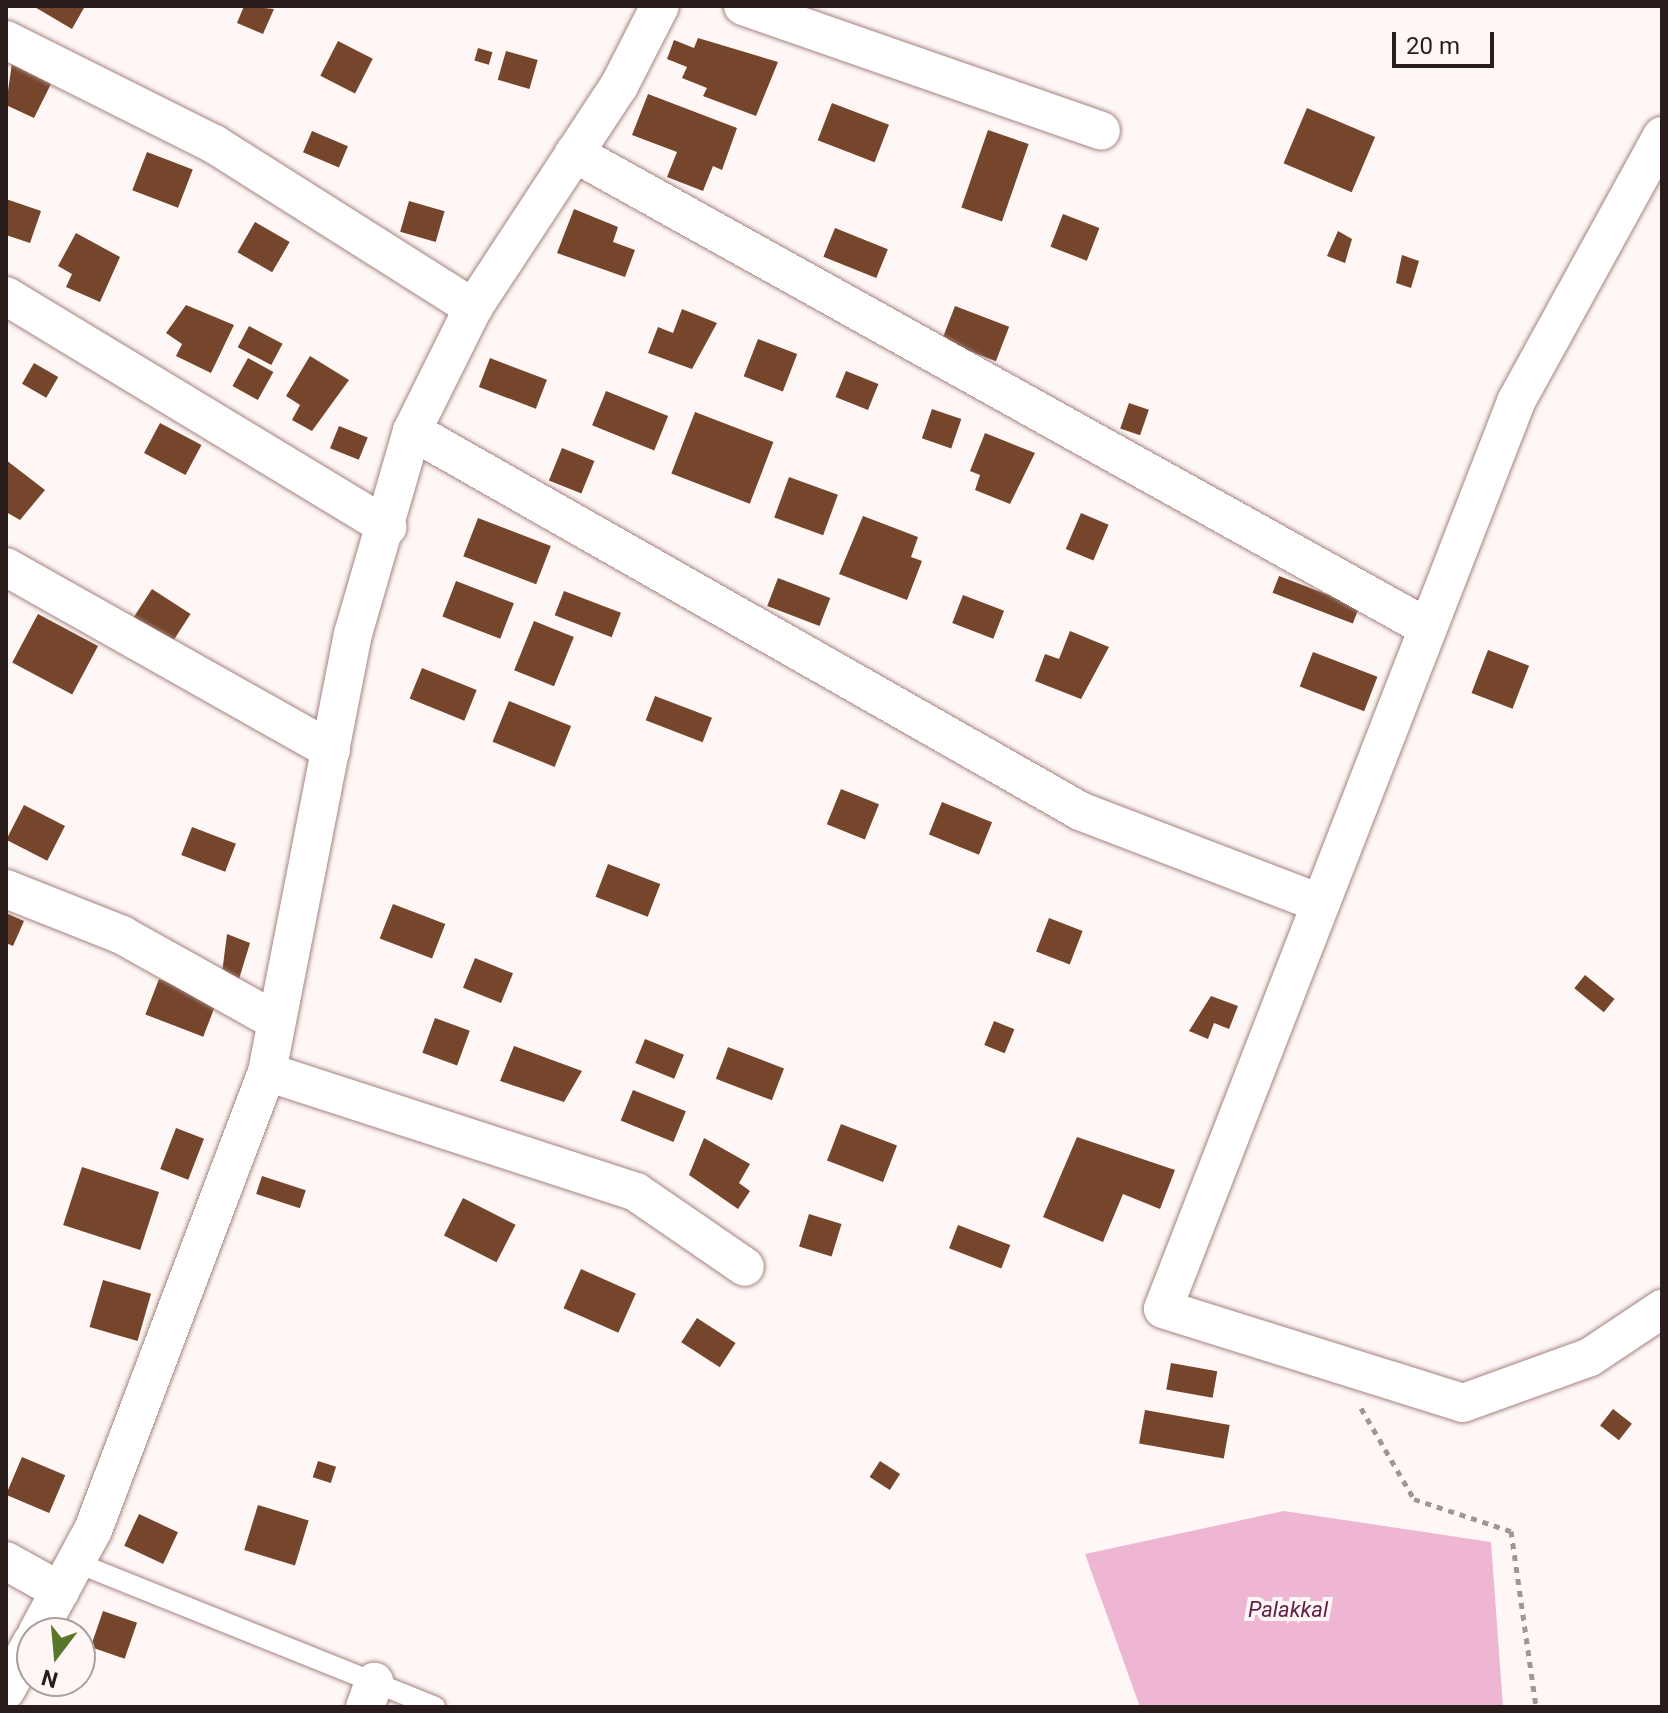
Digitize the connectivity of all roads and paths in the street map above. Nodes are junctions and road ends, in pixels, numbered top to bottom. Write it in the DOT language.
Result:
graph roads {
  1 [pos="660,6"];
  2 [pos="743,6"];
  3 [pos="6,40"];
  4 [pos="1101,131"];
  5 [pos="1662,136"];
  6 [pos="574,153"];
  7 [pos="6,296"];
  8 [pos="473,308"];
  9 [pos="412,431"];
  10 [pos="387,527"];
  11 [pos="6,567"];
  12 [pos="1428,628"];
  13 [pos="331,750"];
  14 [pos="6,889"];
  15 [pos="1320,903"];
  16 [pos="276,1021"];
  17 [pos="267,1072"];
  18 [pos="745,1267"];
  19 [pos="1662,1309"];
  20 [pos="1324,1360"];
  21 [pos="6,1561"];
  22 [pos="67,1576"];
  23 [pos="45,1617"];
  24 [pos="16,1672"];
  25 [pos="6,1690"];
  26 [pos="369,1695"];
  27 [pos="435,1707"];
  28 [pos="1536,1707"];
  1 -- 6 [label="street"];
  2 -- 4 [label="street"];
  3 -- 8 [label="street"];
  5 -- 12 [label="street"];
  6 -- 8 [label="street"];
  6 -- 12 [label="street"];
  7 -- 10 [label="street"];
  8 -- 9 [label="street"];
  9 -- 10 [label="street"];
  9 -- 15 [label="street"];
  10 -- 13 [label="street"];
  11 -- 13 [label="street"];
  12 -- 15 [label="street"];
  13 -- 16 [label="street"];
  14 -- 16 [label="street"];
  15 -- 20 [label="street"];
  16 -- 17 [label="street"];
  17 -- 18 [label="street"];
  17 -- 22 [label="street"];
  19 -- 20 [label="street"];
  20 -- 28 [label="path"];
  21 -- 22 [label="street"];
  22 -- 23 [label="street"];
  22 -- 26 [label="lane"];
  24 -- 25 [label="street"];
  26 -- 27 [label="lane"];
}
